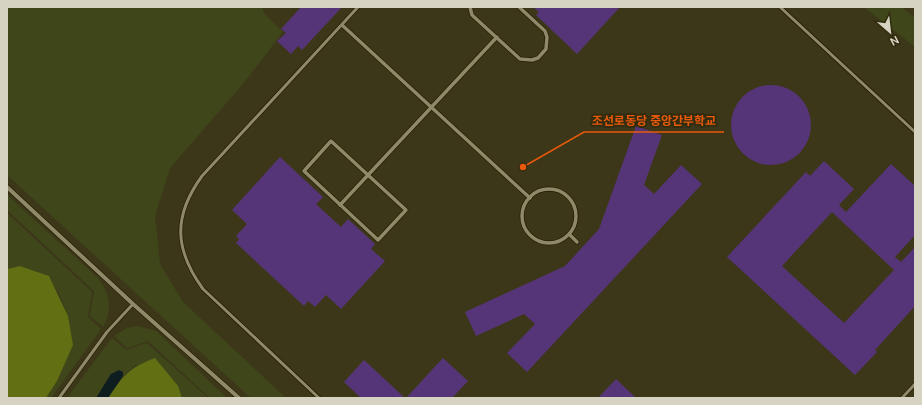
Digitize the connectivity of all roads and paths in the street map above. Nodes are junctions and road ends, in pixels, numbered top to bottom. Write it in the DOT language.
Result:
graph roads {
  1 [pos="358,7"];
  2 [pos="470,7"];
  3 [pos="519,7"];
  4 [pos="780,7"];
  5 [pos="342,25"];
  6 [pos="497,37"];
  7 [pos="431,108"];
  8 [pos="915,132"];
  9 [pos="368,175"];
  10 [pos="7,187"];
  11 [pos="530,198"];
  12 [pos="340,205"];
  13 [pos="569,234"];
  14 [pos="577,242"];
  15 [pos="133,304"];
  16 [pos="915,384"];
  17 [pos="911,388"];
  18 [pos="915,391"];
  19 [pos="58,398"];
  20 [pos="239,398"];
  21 [pos="319,398"];
  22 [pos="902,398"];
  1 -- 5 [label="lane"];
  2 -- 6 [label="street"];
  3 -- 6 [label="street"];
  4 -- 8 [label="lane"];
  5 -- 7 [label="street"];
  5 -- 21 [label="lane"];
  6 -- 7 [label="street"];
  7 -- 9 [label="street"];
  7 -- 11 [label="street"];
  9 -- 12 [label="street"];
  9 -- 12 [label="street"];
  9 -- 12 [label="street"];
  10 -- 15 [label="street"];
  11 -- 13 [label="street"];
  11 -- 13 [label="street"];
  13 -- 14 [label="street"];
  15 -- 19 [label="lane"];
  15 -- 20 [label="street"];
  16 -- 17 [label="lane"];
  17 -- 18 [label="lane"];
  17 -- 22 [label="lane"];
}
